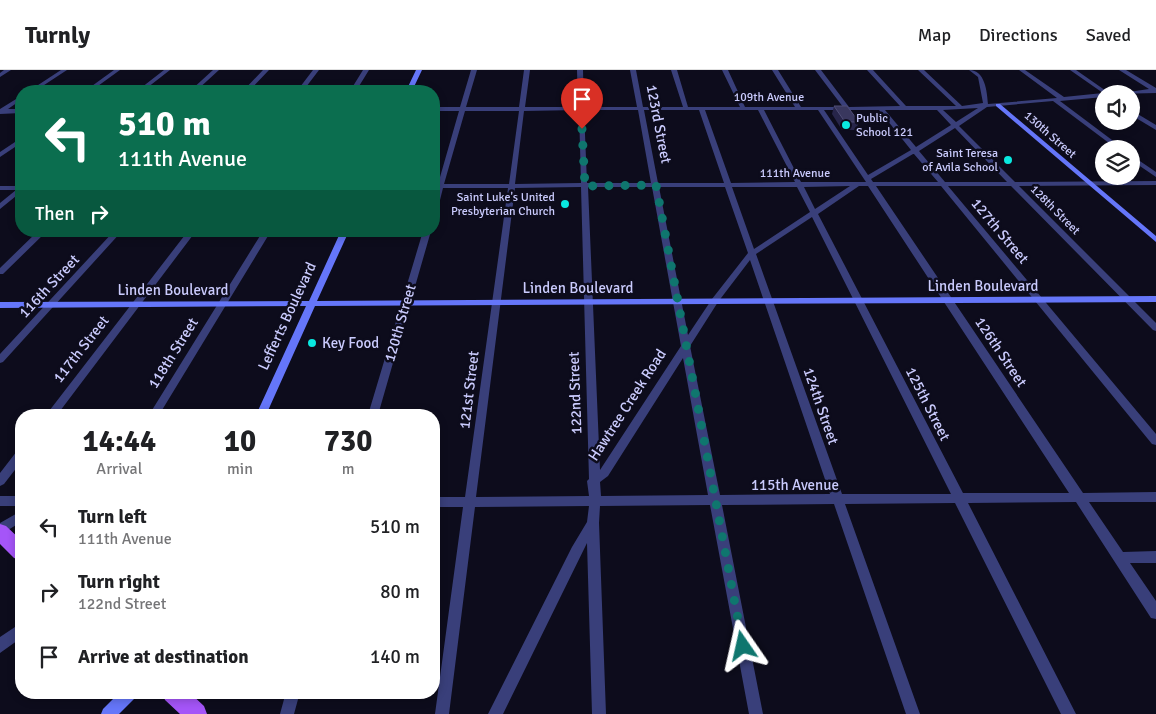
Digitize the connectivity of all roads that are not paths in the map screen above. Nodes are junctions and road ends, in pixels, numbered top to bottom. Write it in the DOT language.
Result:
graph roads {
  1 [pos="8,70"];
  2 [pos="64,70"];
  3 [pos="117,70"];
  4 [pos="166,70"];
  5 [pos="216,70"];
  6 [pos="266,70"];
  7 [pos="316,70"];
  8 [pos="366,70"];
  9 [pos="419,70"];
  10 [pos="474,70"];
  11 [pos="527,70"];
  12 [pos="580,70"];
  13 [pos="633,70"];
  14 [pos="674,70"];
  15 [pos="725,70"];
  16 [pos="775,70"];
  17 [pos="818,70"];
  18 [pos="870,70"];
  19 [pos="921,70"];
  20 [pos="972,70"];
  21 [pos="1022,70"];
  22 [pos="1073,70"];
  23 [pos="1122,70"];
  24 [pos="0,75"];
  25 [pos="41,85"];
  26 [pos="96,85"];
  27 [pos="147,85"];
  28 [pos="200,85"];
  29 [pos="252,85"];
  30 [pos="305,85"];
  31 [pos="357,85"];
  32 [pos="412,85"];
  33 [pos="1095,86"];
  34 [pos="1156,90"];
  35 [pos="1140,92"];
  36 [pos="1095,95"];
  37 [pos="1062,99"];
  38 [pos="1055,100"];
  39 [pos="15,102"];
  40 [pos="998,105"];
  41 [pos="984,107"];
  42 [pos="686,108"];
  43 [pos="701,108"];
  44 [pos="743,108"];
  45 [pos="760,108"];
  46 [pos="799,108"];
  47 [pos="820,108"];
  48 [pos="847,108"];
  49 [pos="880,108"];
  50 [pos="904,108"];
  51 [pos="938,108"];
  52 [pos="961,108"];
  53 [pos="462,109"];
  54 [pos="522,109"];
  55 [pos="582,109"];
  56 [pos="640,109"];
  57 [pos="440,110"];
  58 [pos="1,111"];
  59 [pos="15,111"];
  60 [pos="1140,118"];
  61 [pos="955,126"];
  62 [pos="1156,128"];
  63 [pos="1108,140"];
  64 [pos="15,144"];
  65 [pos="914,151"];
  66 [pos="0,155"];
  67 [pos="1140,163"];
  68 [pos="1156,175"];
  69 [pos="440,177"];
  70 [pos="869,181"];
  71 [pos="1156,183"];
  72 [pos="799,184"];
  73 [pos="858,184"];
  74 [pos="942,184"];
  75 [pos="1013,184"];
  76 [pos="1090,184"];
  77 [pos="656,185"];
  78 [pos="727,185"];
  79 [pos="440,186"];
  80 [pos="512,186"];
  81 [pos="585,186"];
  82 [pos="0,188"];
  83 [pos="15,189"];
  84 [pos="15,194"];
  85 [pos="0,207"];
  86 [pos="814,213"];
  87 [pos="37,237"];
  88 [pos="112,237"];
  89 [pos="187,237"];
  90 [pos="263,237"];
  91 [pos="342,237"];
  92 [pos="425,237"];
  93 [pos="1156,240"];
  94 [pos="751,254"];
  95 [pos="0,272"];
  96 [pos="1128,299"];
  97 [pos="1156,299"];
  98 [pos="858,300"];
  99 [pos="948,300"];
  100 [pos="1038,300"];
  101 [pos="678,301"];
  102 [pos="715,301"];
  103 [pos="768,301"];
  104 [pos="497,302"];
  105 [pos="587,302"];
  106 [pos="312,303"];
  107 [pos="406,303"];
  108 [pos="51,304"];
  109 [pos="137,304"];
  110 [pos="222,304"];
  111 [pos="0,305"];
  112 [pos="1156,328"];
  113 [pos="685,345"];
  114 [pos="0,360"];
  115 [pos="56,409"];
  116 [pos="158,409"];
  117 [pos="264,409"];
  118 [pos="376,409"];
  119 [pos="1156,441"];
  120 [pos="15,462"];
  121 [pos="593,480"];
  122 [pos="0,481"];
  123 [pos="1156,497"];
  124 [pos="959,498"];
  125 [pos="1081,498"];
  126 [pos="838,499"];
  127 [pos="595,500"];
  128 [pos="716,500"];
  129 [pos="0,501"];
  130 [pos="15,501"];
  131 [pos="440,502"];
  132 [pos="471,502"];
  133 [pos="15,520"];
  134 [pos="593,523"];
  135 [pos="0,531"];
  136 [pos="15,546"];
  137 [pos="1156,556"];
  138 [pos="1122,558"];
  139 [pos="1154,607"];
  140 [pos="15,635"];
  141 [pos="0,646"];
  142 [pos="124,699"];
  143 [pos="180,699"];
  144 [pos="291,699"];
  145 [pos="108,714"];
  146 [pos="196,714"];
  147 [pos="287,714"];
  148 [pos="442,714"];
  149 [pos="495,714"];
  150 [pos="599,714"];
  151 [pos="756,714"];
  152 [pos="913,714"];
  153 [pos="1070,714"];
  1 -- 24 [label="street"];
  2 -- 25 [label="street"];
  3 -- 26 [label="street"];
  4 -- 27 [label="street"];
  5 -- 28 [label="street"];
  6 -- 29 [label="street"];
  7 -- 30 [label="street"];
  8 -- 31 [label="street"];
  9 -- 32 [label="main road"];
  10 -- 53 [label="street"];
  11 -- 54 [label="street, 121st Street"];
  12 -- 55 [label="street, 122nd Street"];
  13 -- 56 [label="street, 123rd Street"];
  14 -- 42 [label="street"];
  15 -- 44 [label="street"];
  16 -- 46 [label="street"];
  17 -- 48 [label="street"];
  18 -- 50 [label="street"];
  19 -- 52 [label="street"];
  20 -- 41 [label="street"];
  21 -- 37 [label="street"];
  22 -- 33 [label="street"];
  23 -- 34 [label="street"];
  34 -- 35 [label="street"];
  36 -- 37 [label="street, 109th Avenue"];
  37 -- 38 [label="street, 109th Avenue"];
  38 -- 40 [label="street, 109th Avenue"];
  38 -- 63 [label="street"];
  39 -- 58 [label="street"];
  40 -- 41 [label="street, 109th Avenue"];
  40 -- 76 [label="main road, 130th Street"];
  41 -- 52 [label="street, 109th Avenue"];
  41 -- 61 [label="street"];
  42 -- 43 [label="street, 109th Avenue"];
  42 -- 56 [label="street, 109th Avenue"];
  43 -- 44 [label="street, 109th Avenue"];
  43 -- 78 [label="street, 124th Street"];
  44 -- 45 [label="street, 109th Avenue"];
  45 -- 46 [label="street, 109th Avenue"];
  45 -- 72 [label="street, 125th Street"];
  46 -- 47 [label="street, 109th Avenue"];
  47 -- 48 [label="street, 109th Avenue"];
  47 -- 70 [label="street, 126th Street"];
  48 -- 49 [label="street, 109th Avenue"];
  49 -- 50 [label="street, 109th Avenue"];
  49 -- 65 [label="street, 127th Street"];
  50 -- 51 [label="street, 109th Avenue"];
  51 -- 52 [label="street, 109th Avenue"];
  51 -- 61 [label="street, 128th Street"];
  53 -- 54 [label="street, 109th Avenue"];
  53 -- 57 [label="street, 109th Avenue"];
  53 -- 69 [label="street"];
  54 -- 55 [label="street, 109th Avenue"];
  54 -- 80 [label="street, 121st Street"];
  55 -- 56 [label="street, 109th Avenue"];
  55 -- 81 [label="street, 122nd Street"];
  56 -- 77 [label="street, 123rd Street"];
  58 -- 59 [label="street"];
  60 -- 62 [label="street"];
  61 -- 65 [label="street"];
  61 -- 75 [label="street, 128th Street"];
  64 -- 66 [label="street"];
  65 -- 70 [label="street"];
  65 -- 74 [label="street, 127th Street"];
  67 -- 68 [label="street"];
  70 -- 73 [label="street, 111th Avenue"];
  70 -- 74 [label="street, 111th Avenue"];
  70 -- 99 [label="street, 126th Street"];
  71 -- 76 [label="street, 111th Avenue"];
  72 -- 73 [label="street, 111th Avenue"];
  72 -- 78 [label="street, 111th Avenue"];
  72 -- 86 [label="street, 125th Street"];
  73 -- 86 [label="street, Hawtree Creek Road"];
  74 -- 75 [label="street, 111th Avenue"];
  74 -- 100 [label="street, 127th Street"];
  75 -- 76 [label="street, 111th Avenue"];
  75 -- 96 [label="street, 128th Street"];
  76 -- 93 [label="main road, 130th Street"];
  77 -- 78 [label="street, 111th Avenue"];
  77 -- 81 [label="street, 111th Avenue"];
  77 -- 101 [label="street, 123rd Street"];
  78 -- 94 [label="street, 124th Street"];
  79 -- 80 [label="street, 111th Avenue"];
  80 -- 81 [label="street, 111th Avenue"];
  80 -- 104 [label="street, 121st Street"];
  81 -- 105 [label="street, 122nd Street"];
  82 -- 83 [label="street"];
  84 -- 85 [label="street"];
  86 -- 94 [label="street, Hawtree Creek Road"];
  86 -- 98 [label="street, 125th Street"];
  87 -- 95 [label="street"];
  88 -- 108 [label="street, 116th Street"];
  89 -- 109 [label="street, 117th Street"];
  90 -- 110 [label="street, 118th Street"];
  91 -- 106 [label="main road, Lefferts Boulevard"];
  92 -- 107 [label="street, 120th Street"];
  94 -- 102 [label="street, Hawtree Creek Road"];
  94 -- 103 [label="street, 124th Street"];
  96 -- 97 [label="main road, Linden Boulevard"];
  96 -- 100 [label="main road, Linden Boulevard"];
  96 -- 112 [label="street, 128th Street"];
  98 -- 99 [label="main road, Linden Boulevard"];
  98 -- 103 [label="main road, Linden Boulevard"];
  98 -- 124 [label="street, 125th Street"];
  99 -- 100 [label="main road, Linden Boulevard"];
  99 -- 125 [label="street, 126th Street"];
  100 -- 119 [label="street, 127th Street"];
  101 -- 102 [label="main road, Linden Boulevard"];
  101 -- 105 [label="main road, Linden Boulevard"];
  101 -- 113 [label="street, 123rd Street"];
  102 -- 103 [label="main road, Linden Boulevard"];
  102 -- 113 [label="street, Hawtree Creek Road"];
  103 -- 126 [label="street, 124th Street"];
  104 -- 105 [label="main road, Linden Boulevard"];
  104 -- 107 [label="main road, Linden Boulevard"];
  104 -- 132 [label="street, 121st Street"];
  105 -- 121 [label="street, 122nd Street"];
  106 -- 107 [label="main road, Linden Boulevard"];
  106 -- 110 [label="main road, Linden Boulevard"];
  106 -- 117 [label="main road, Lefferts Boulevard"];
  107 -- 118 [label="street, 120th Street"];
  108 -- 109 [label="main road, Linden Boulevard"];
  108 -- 111 [label="main road, Linden Boulevard"];
  108 -- 114 [label="street, 116th Street"];
  109 -- 110 [label="main road, Linden Boulevard"];
  109 -- 115 [label="street, 117th Street"];
  110 -- 116 [label="street, 118th Street"];
  113 -- 121 [label="street, Hawtree Creek Road"];
  113 -- 128 [label="street, 123rd Street"];
  120 -- 122 [label="street"];
  121 -- 127 [label="street, 122nd Street"];
  123 -- 125 [label="street, 115th Avenue"];
  124 -- 125 [label="street, 115th Avenue"];
  124 -- 126 [label="street, 115th Avenue"];
  124 -- 153 [label="street, 125th Street"];
  125 -- 138 [label="street, 126th Street"];
  126 -- 128 [label="street, 115th Avenue"];
  126 -- 152 [label="street, 124th Street"];
  127 -- 128 [label="street, 115th Avenue"];
  127 -- 132 [label="street, 115th Avenue"];
  127 -- 134 [label="street, 122nd Street"];
  128 -- 151 [label="street, 123rd Street"];
  129 -- 130 [label="street"];
  131 -- 132 [label="street, 115th Avenue"];
  132 -- 148 [label="street, 121st Street"];
  133 -- 135 [label="street"];
  134 -- 149 [label="street"];
  134 -- 150 [label="street, 122nd Street"];
  135 -- 136 [label="main road"];
  137 -- 138 [label="street"];
  138 -- 139 [label="street, 126th Street"];
  140 -- 141 [label="street"];
  142 -- 145 [label="main road"];
  143 -- 146 [label="main road"];
  144 -- 147 [label="street"];
}
